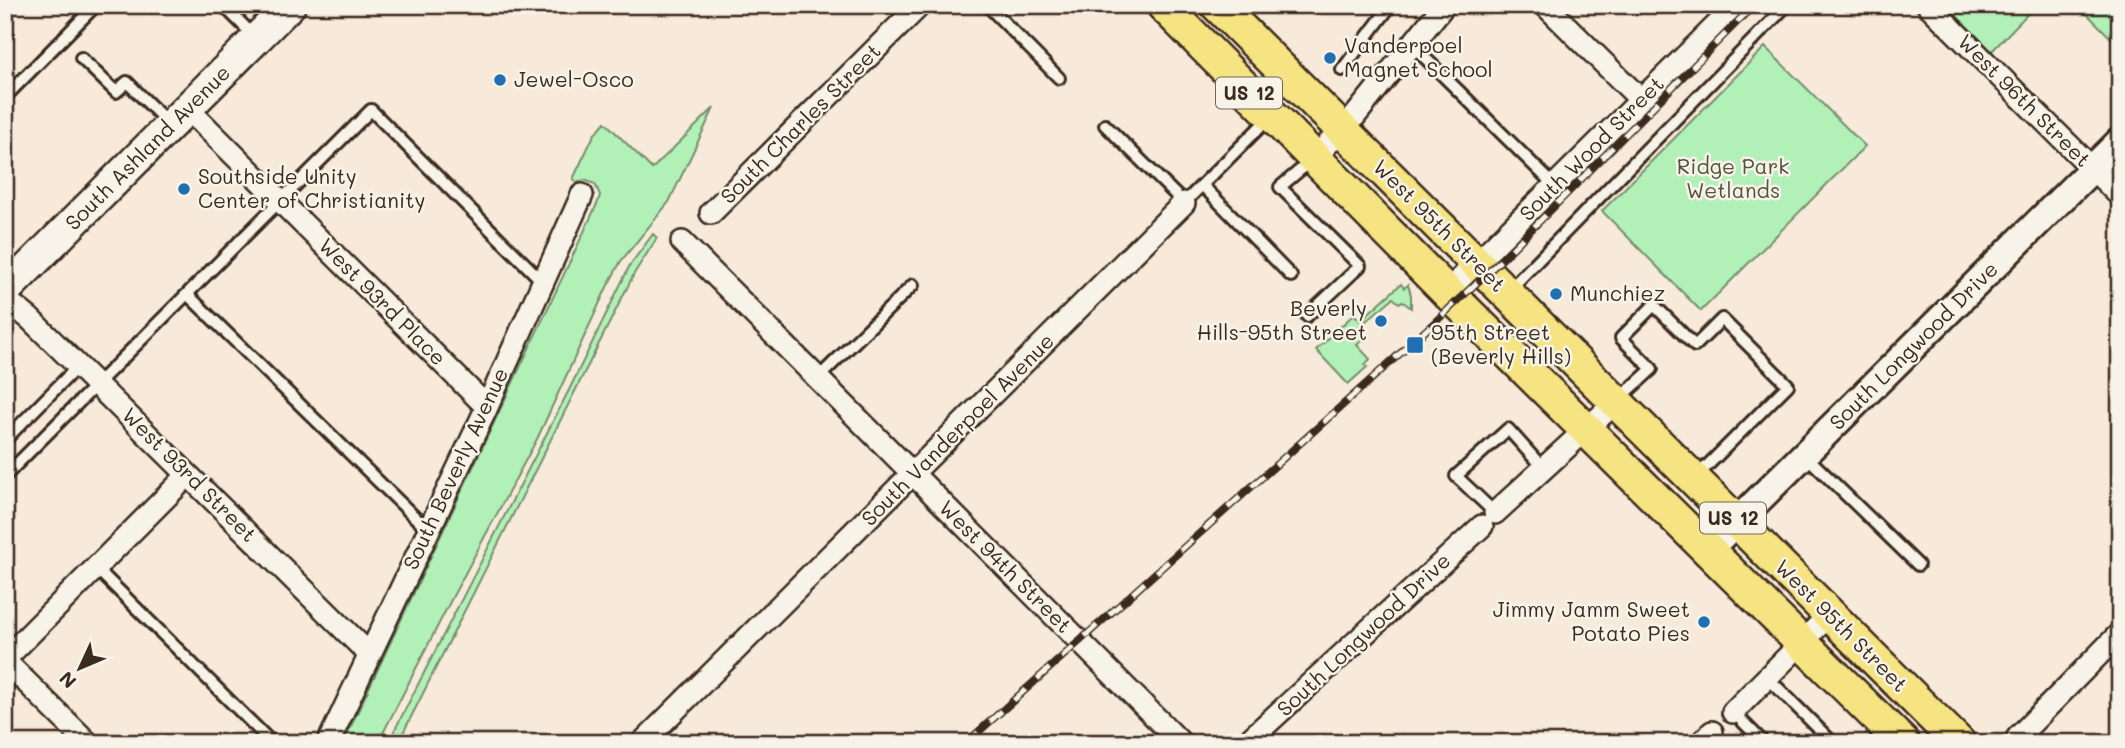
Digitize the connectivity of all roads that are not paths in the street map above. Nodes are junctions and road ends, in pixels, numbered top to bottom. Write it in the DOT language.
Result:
graph roads {
  1 [pos="96,5"];
  2 [pos="223,5"];
  3 [pos="290,5"];
  4 [pos="920,5"];
  5 [pos="987,5"];
  6 [pos="1163,5"];
  7 [pos="1217,5"];
  8 [pos="1391,5"];
  9 [pos="1444,5"];
  10 [pos="1545,5"];
  11 [pos="1737,5"];
  12 [pos="1787,5"];
  13 [pos="1928,5"];
  14 [pos="257,38"];
  15 [pos="1412,45"];
  16 [pos="81,58"];
  17 [pos="1342,69"];
  18 [pos="1059,78"];
  19 [pos="5,97"];
  20 [pos="1641,100"];
  21 [pos="1272,116"];
  22 [pos="179,117"];
  23 [pos="1105,125"];
  24 [pos="1343,130"];
  25 [pos="2120,141"];
  26 [pos="1314,158"];
  27 [pos="2092,169"];
  28 [pos="1202,185"];
  29 [pos="1555,186"];
  30 [pos="582,195"];
  31 [pos="2120,196"];
  32 [pos="281,201"];
  33 [pos="1184,203"];
  34 [pos="711,213"];
  35 [pos="682,242"];
  36 [pos="1476,264"];
  37 [pos="1291,276"];
  38 [pos="543,282"];
  39 [pos="913,285"];
  40 [pos="5,291"];
  41 [pos="1447,292"];
  42 [pos="1506,293"];
  43 [pos="187,294"];
  44 [pos="5,299"];
  45 [pos="1307,316"];
  46 [pos="78,366"];
  47 [pos="817,379"];
  48 [pos="97,385"];
  49 [pos="1616,402"];
  50 [pos="486,407"];
  51 [pos="1586,430"];
  52 [pos="5,440"];
  53 [pos="1805,455"];
  54 [pos="1543,468"];
  55 [pos="188,475"];
  56 [pos="913,475"];
  57 [pos="5,476"];
  58 [pos="1694,479"];
  59 [pos="1488,520"];
  60 [pos="1737,522"];
  61 [pos="428,530"];
  62 [pos="1708,550"];
  63 [pos="1918,565"];
  64 [pos="97,569"];
  65 [pos="1830,614"];
  66 [pos="2120,633"];
  67 [pos="1801,643"];
  68 [pos="370,655"];
  69 [pos="5,660"];
  70 [pos="1767,677"];
  71 [pos="1733,712"];
  72 [pos="2018,737"];
  73 [pos="88,743"];
  74 [pos="272,743"];
  75 [pos="328,743"];
  76 [pos="642,743"];
  77 [pos="1181,743"];
  78 [pos="1246,743"];
  79 [pos="1764,743"];
  80 [pos="1833,743"];
  81 [pos="1903,743"];
  82 [pos="1959,743"];
  1 -- 19 [label="lane"];
  2 -- 14 [label="lane"];
  3 -- 14 [label="main road, South Ashland Avenue"];
  4 -- 34 [label="street, South Charles Street"];
  5 -- 18 [label="lane"];
  6 -- 21 [label="main road, West 95th Street / US 12"];
  7 -- 24 [label="main road, West 95th Street / US 12"];
  8 -- 17 [label="lane"];
  9 -- 15 [label="street"];
  10 -- 20 [label="street"];
  11 -- 20 [label="street, South Wood Street"];
  12 -- 42 [label="lane"];
  13 -- 27 [label="street, West 96th Street"];
  14 -- 22 [label="main road, South Ashland Avenue"];
  15 -- 24 [label="street"];
  15 -- 29 [label="lane"];
  16 -- 22 [label="lane"];
  20 -- 29 [label="street, South Wood Street"];
  21 -- 26 [label="main road, West 95th Street / US 12"];
  21 -- 28 [label="lane, South Vanderpoel Avenue"];
  22 -- 32 [label="street, West 93rd Place"];
  22 -- 40 [label="main road, South Ashland Avenue"];
  23 -- 33 [label="lane"];
  24 -- 26 [label="street"];
  24 -- 36 [label="main road, West 95th Street / US 12"];
  25 -- 27 [label="street, South Longwood Drive"];
  26 -- 41 [label="main road, West 95th Street / US 12"];
  26 -- 45 [label="lane"];
  27 -- 31 [label="street, West 96th Street"];
  27 -- 53 [label="street, South Longwood Drive"];
  28 -- 33 [label="lane, South Vanderpoel Avenue"];
  28 -- 37 [label="lane"];
  29 -- 36 [label="street, South Wood Street"];
  30 -- 38 [label="street, South Beverly Avenue"];
  32 -- 38 [label="lane"];
  32 -- 43 [label="lane"];
  32 -- 50 [label="street, West 93rd Place"];
  33 -- 56 [label="street, South Vanderpoel Avenue"];
  35 -- 47 [label="street, West 94th Street"];
  36 -- 41 [label="street, South Wood Street"];
  36 -- 42 [label="main road, West 95th Street / US 12"];
  38 -- 50 [label="street, South Beverly Avenue"];
  39 -- 47 [label="lane"];
  41 -- 51 [label="main road, West 95th Street / US 12"];
  42 -- 49 [label="main road, West 95th Street / US 12"];
  43 -- 48 [label="lane"];
  43 -- 61 [label="lane"];
  44 -- 46 [label="street, West 93rd Street"];
  46 -- 48 [label="street, West 93rd Street"];
  46 -- 52 [label="lane"];
  47 -- 56 [label="street, West 94th Street"];
  48 -- 55 [label="street, West 93rd Street"];
  48 -- 57 [label="lane"];
  49 -- 51 [label="street, South Longwood Drive"];
  49 -- 58 [label="main road, West 95th Street / US 12"];
  49 -- 58 [label="lane"];
  50 -- 61 [label="street, South Beverly Avenue"];
  51 -- 54 [label="street, South Longwood Drive"];
  51 -- 62 [label="main road, West 95th Street / US 12"];
  53 -- 60 [label="street, South Longwood Drive"];
  53 -- 63 [label="lane"];
  54 -- 59 [label="street, South Longwood Drive"];
  54 -- 59 [label="lane"];
  55 -- 64 [label="street"];
  55 -- 68 [label="street, West 93rd Street"];
  56 -- 76 [label="street, South Vanderpoel Avenue"];
  56 -- 77 [label="street, West 94th Street"];
  58 -- 60 [label="main road, West 95th Street / US 12"];
  59 -- 78 [label="street, South Longwood Drive"];
  60 -- 62 [label="street, South Longwood Drive"];
  60 -- 65 [label="main road, West 95th Street / US 12"];
  61 -- 68 [label="street, South Beverly Avenue"];
  62 -- 67 [label="main road, West 95th Street / US 12"];
  64 -- 69 [label="street"];
  64 -- 74 [label="lane"];
  65 -- 67 [label="street"];
  65 -- 82 [label="main road, West 95th Street / US 12"];
  66 -- 72 [label="street"];
  67 -- 70 [label="street"];
  67 -- 81 [label="main road, West 95th Street / US 12"];
  68 -- 75 [label="street, South Beverly Avenue"];
  69 -- 73 [label="street"];
  70 -- 71 [label="street"];
  70 -- 80 [label="lane"];
  71 -- 79 [label="lane"];
}
